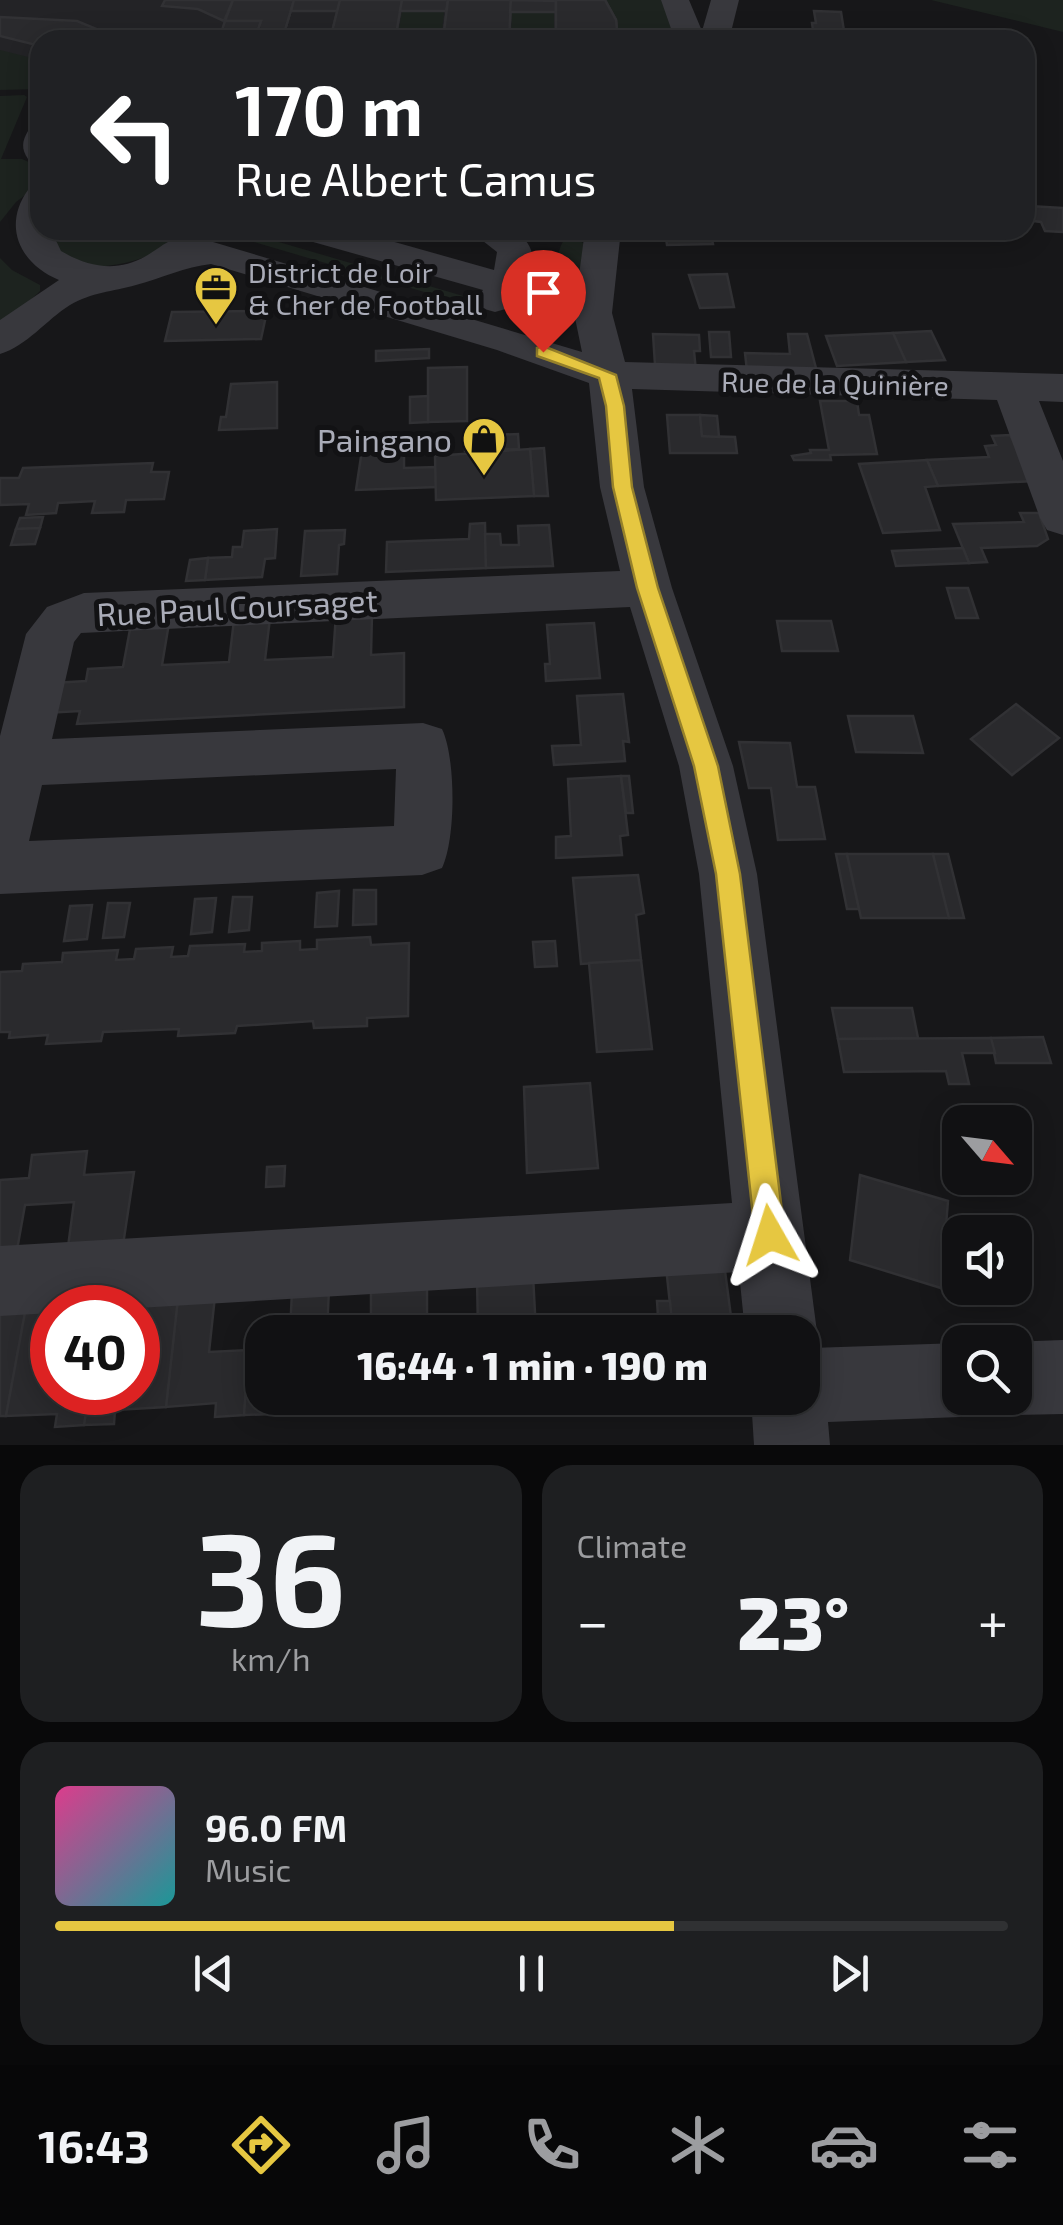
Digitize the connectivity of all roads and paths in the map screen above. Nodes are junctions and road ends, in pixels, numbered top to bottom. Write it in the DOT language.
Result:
graph roads {
  1 [pos="675,0"];
  2 [pos="725,1"];
  3 [pos="686,30"];
  4 [pos="717,30"];
  5 [pos="30,205"];
  6 [pos="203,240"];
  7 [pos="211,240"];
  8 [pos="347,240"];
  9 [pos="508,240"];
  10 [pos="602,240"];
  11 [pos="512,275"];
  12 [pos="46,286"];
  13 [pos="472,329"];
  14 [pos="0,341"];
  15 [pos="607,375"];
  16 [pos="1013,388"];
  17 [pos="1063,388"];
  18 [pos="1063,518"];
  19 [pos="648,588"];
  20 [pos="20,763"];
  21 [pos="0,845"];
  22 [pos="0,868"];
  23 [pos="770,1235"];
  24 [pos="0,1281"];
  25 [pos="779,1315"];
  26 [pos="1063,1377"];
  27 [pos="1032,1378"];
  28 [pos="942,1381"];
  29 [pos="820,1385"];
  30 [pos="789,1415"];
  31 [pos="792,1445"];
  1 -- 3 [label="street"];
  2 -- 4 [label="street"];
  5 -- 12 [label="street"];
  6 -- 12 [label="street"];
  7 -- 13 [label="street, Rue de la Quinière"];
  8 -- 11 [label="street"];
  9 -- 11 [label="street"];
  10 -- 15 [label="street"];
  11 -- 13 [label="street"];
  12 -- 14 [label="street"];
  13 -- 15 [label="street, Rue de la Quinière"];
  15 -- 16 [label="street, Rue de la Quinière"];
  15 -- 19 [label="street"];
  16 -- 17 [label="street, Rue de la Quinière"];
  16 -- 18 [label="street"];
  19 -- 20 [label="street, Rue Paul Coursaget"];
  19 -- 23 [label="street"];
  20 -- 21 [label="street, Rue Paul Coursaget"];
  20 -- 22 [label="street"];
  23 -- 24 [label="street"];
  23 -- 25 [label="street"];
  26 -- 27 [label="street"];
  28 -- 29 [label="street"];
  30 -- 31 [label="street"];
}
